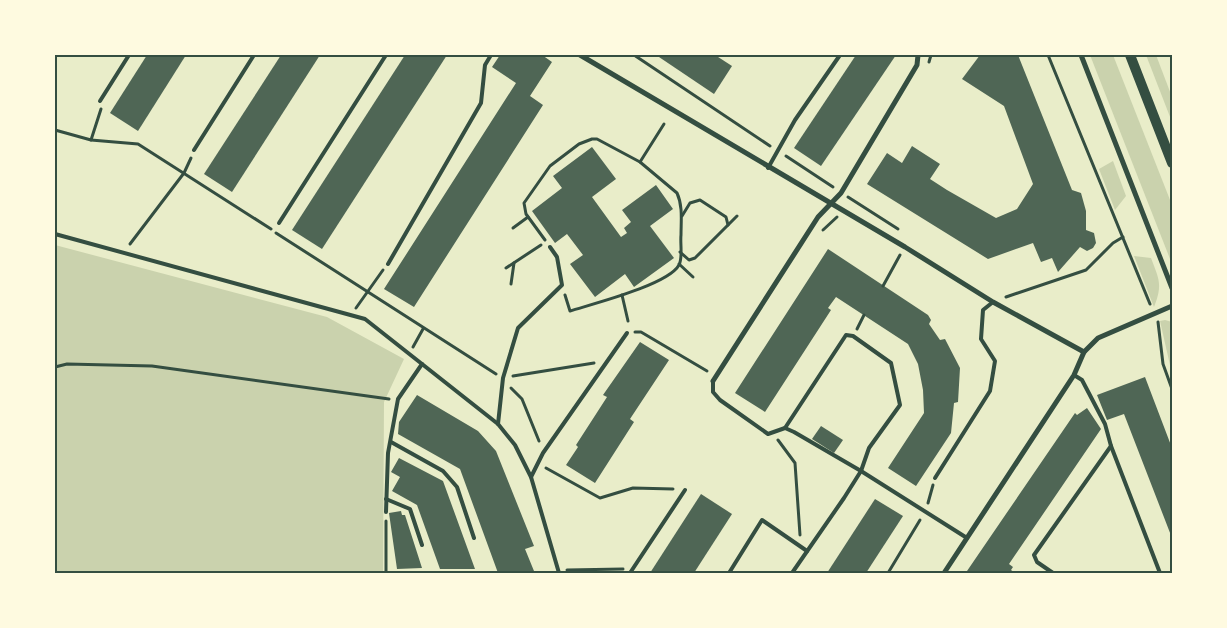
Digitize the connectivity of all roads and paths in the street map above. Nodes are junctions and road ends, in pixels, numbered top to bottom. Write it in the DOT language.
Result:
graph roads {
  1 [pos="129,55"];
  2 [pos="254,55"];
  3 [pos="386,55"];
  4 [pos="491,55"];
  5 [pos="580,55"];
  6 [pos="634,55"];
  7 [pos="840,55"];
  8 [pos="918,55"];
  9 [pos="1048,55"];
  10 [pos="1081,55"];
  11 [pos="1130,55"];
  12 [pos="100,101"];
  13 [pos="664,124"];
  14 [pos="55,130"];
  15 [pos="91,140"];
  16 [pos="194,150"];
  17 [pos="778,151"];
  18 [pos="640,162"];
  19 [pos="1172,163"];
  20 [pos="768,168"];
  21 [pos="184,173"];
  22 [pos="841,193"];
  23 [pos="830,204"];
  24 [pos="737,216"];
  25 [pos="682,217"];
  26 [pos="528,218"];
  27 [pos="279,223"];
  28 [pos="728,225"];
  29 [pos="513,228"];
  30 [pos="900,230"];
  31 [pos="55,234"];
  32 [pos="1123,237"];
  33 [pos="546,242"];
  34 [pos="905,246"];
  35 [pos="550,247"];
  36 [pos="680,252"];
  37 [pos="123,253"];
  38 [pos="514,262"];
  39 [pos="388,264"];
  40 [pos="679,264"];
  41 [pos="506,268"];
  42 [pos="693,277"];
  43 [pos="512,284"];
  44 [pos="562,285"];
  45 [pos="884,286"];
  46 [pos="1172,288"];
  47 [pos="366,292"];
  48 [pos="998,292"];
  49 [pos="622,295"];
  50 [pos="1006,297"];
  51 [pos="993,302"];
  52 [pos="1150,304"];
  53 [pos="1172,306"];
  54 [pos="352,315"];
  55 [pos="628,321"];
  56 [pos="1158,321"];
  57 [pos="423,329"];
  58 [pos="627,333"];
  59 [pos="1084,352"];
  60 [pos="410,354"];
  61 [pos="608,360"];
  62 [pos="422,364"];
  63 [pos="55,367"];
  64 [pos="1074,375"];
  65 [pos="503,378"];
  66 [pos="714,378"];
  67 [pos="1172,389"];
  68 [pos="398,399"];
  69 [pos="498,424"];
  70 [pos="785,428"];
  71 [pos="391,442"];
  72 [pos="779,444"];
  73 [pos="1111,446"];
  74 [pos="544,453"];
  75 [pos="537,463"];
  76 [pos="861,471"];
  77 [pos="531,477"];
  78 [pos="935,478"];
  79 [pos="685,490"];
  80 [pos="386,499"];
  81 [pos="386,512"];
  82 [pos="926,512"];
  83 [pos="474,538"];
  84 [pos="966,538"];
  85 [pos="422,545"];
  86 [pos="807,551"];
  87 [pos="633,568"];
  88 [pos="559,572"];
  89 [pos="386,573"];
  90 [pos="630,573"];
  91 [pos="729,573"];
  92 [pos="792,573"];
  93 [pos="888,573"];
  94 [pos="944,573"];
  95 [pos="1053,573"];
  96 [pos="1160,573"];
  1 -- 12 [label="lane"];
  2 -- 16 [label="lane"];
  3 -- 27 [label="lane"];
  4 -- 39 [label="lane"];
  5 -- 20 [label="street"];
  6 -- 17 [label="path"];
  7 -- 17 [label="lane"];
  8 -- 22 [label="street"];
  9 -- 32 [label="path"];
  10 -- 46 [label="street"];
  11 -- 19 [label="main road"];
  12 -- 15 [label="path"];
  13 -- 18 [label="path"];
  14 -- 15 [label="path"];
  15 -- 21 [label="path"];
  16 -- 21 [label="path"];
  17 -- 20 [label="lane"];
  17 -- 22 [label="path"];
  18 -- 25 [label="path"];
  18 -- 26 [label="path"];
  20 -- 23 [label="street"];
  21 -- 37 [label="path"];
  21 -- 47 [label="path"];
  22 -- 23 [label="street"];
  22 -- 30 [label="path"];
  23 -- 34 [label="street"];
  23 -- 66 [label="street"];
  24 -- 28 [label="path"];
  25 -- 28 [label="path"];
  25 -- 36 [label="path"];
  26 -- 29 [label="path"];
  26 -- 33 [label="path"];
  28 -- 36 [label="path"];
  31 -- 37 [label="lane"];
  32 -- 50 [label="path"];
  32 -- 52 [label="path"];
  33 -- 35 [label="path"];
  33 -- 38 [label="path"];
  34 -- 45 [label="path"];
  34 -- 51 [label="street"];
  35 -- 44 [label="lane"];
  36 -- 40 [label="path"];
  37 -- 54 [label="lane"];
  38 -- 41 [label="path"];
  38 -- 43 [label="path"];
  39 -- 47 [label="path"];
  40 -- 42 [label="path"];
  40 -- 49 [label="path"];
  44 -- 49 [label="path"];
  44 -- 65 [label="lane"];
  47 -- 54 [label="path"];
  47 -- 57 [label="path"];
  48 -- 50 [label="path"];
  49 -- 55 [label="path"];
  50 -- 51 [label="path"];
  51 -- 59 [label="street"];
  51 -- 78 [label="lane"];
  53 -- 59 [label="street"];
  54 -- 60 [label="lane"];
  56 -- 67 [label="path"];
  57 -- 60 [label="path"];
  57 -- 65 [label="path"];
  58 -- 61 [label="lane"];
  58 -- 66 [label="path"];
  59 -- 64 [label="street"];
  60 -- 62 [label="lane"];
  61 -- 65 [label="path"];
  61 -- 74 [label="lane"];
  62 -- 68 [label="lane"];
  62 -- 69 [label="lane"];
  63 -- 68 [label="path"];
  64 -- 73 [label="lane"];
  64 -- 84 [label="street"];
  65 -- 69 [label="lane"];
  65 -- 74 [label="path"];
  66 -- 70 [label="lane"];
  68 -- 71 [label="lane"];
  69 -- 77 [label="lane"];
  70 -- 76 [label="lane"];
  70 -- 76 [label="lane"];
  71 -- 80 [label="lane"];
  71 -- 83 [label="lane"];
  72 -- 86 [label="path"];
  73 -- 95 [label="lane"];
  73 -- 96 [label="lane"];
  74 -- 75 [label="lane"];
  75 -- 77 [label="lane"];
  75 -- 79 [label="path"];
  76 -- 82 [label="lane"];
  76 -- 86 [label="lane"];
  77 -- 88 [label="lane"];
  78 -- 82 [label="path"];
  79 -- 87 [label="lane"];
  80 -- 81 [label="lane"];
  80 -- 85 [label="lane"];
  81 -- 89 [label="path"];
  82 -- 84 [label="lane"];
  82 -- 93 [label="path"];
  84 -- 94 [label="street"];
  86 -- 91 [label="lane"];
  86 -- 92 [label="lane"];
  87 -- 88 [label="path"];
  87 -- 90 [label="lane"];
}
